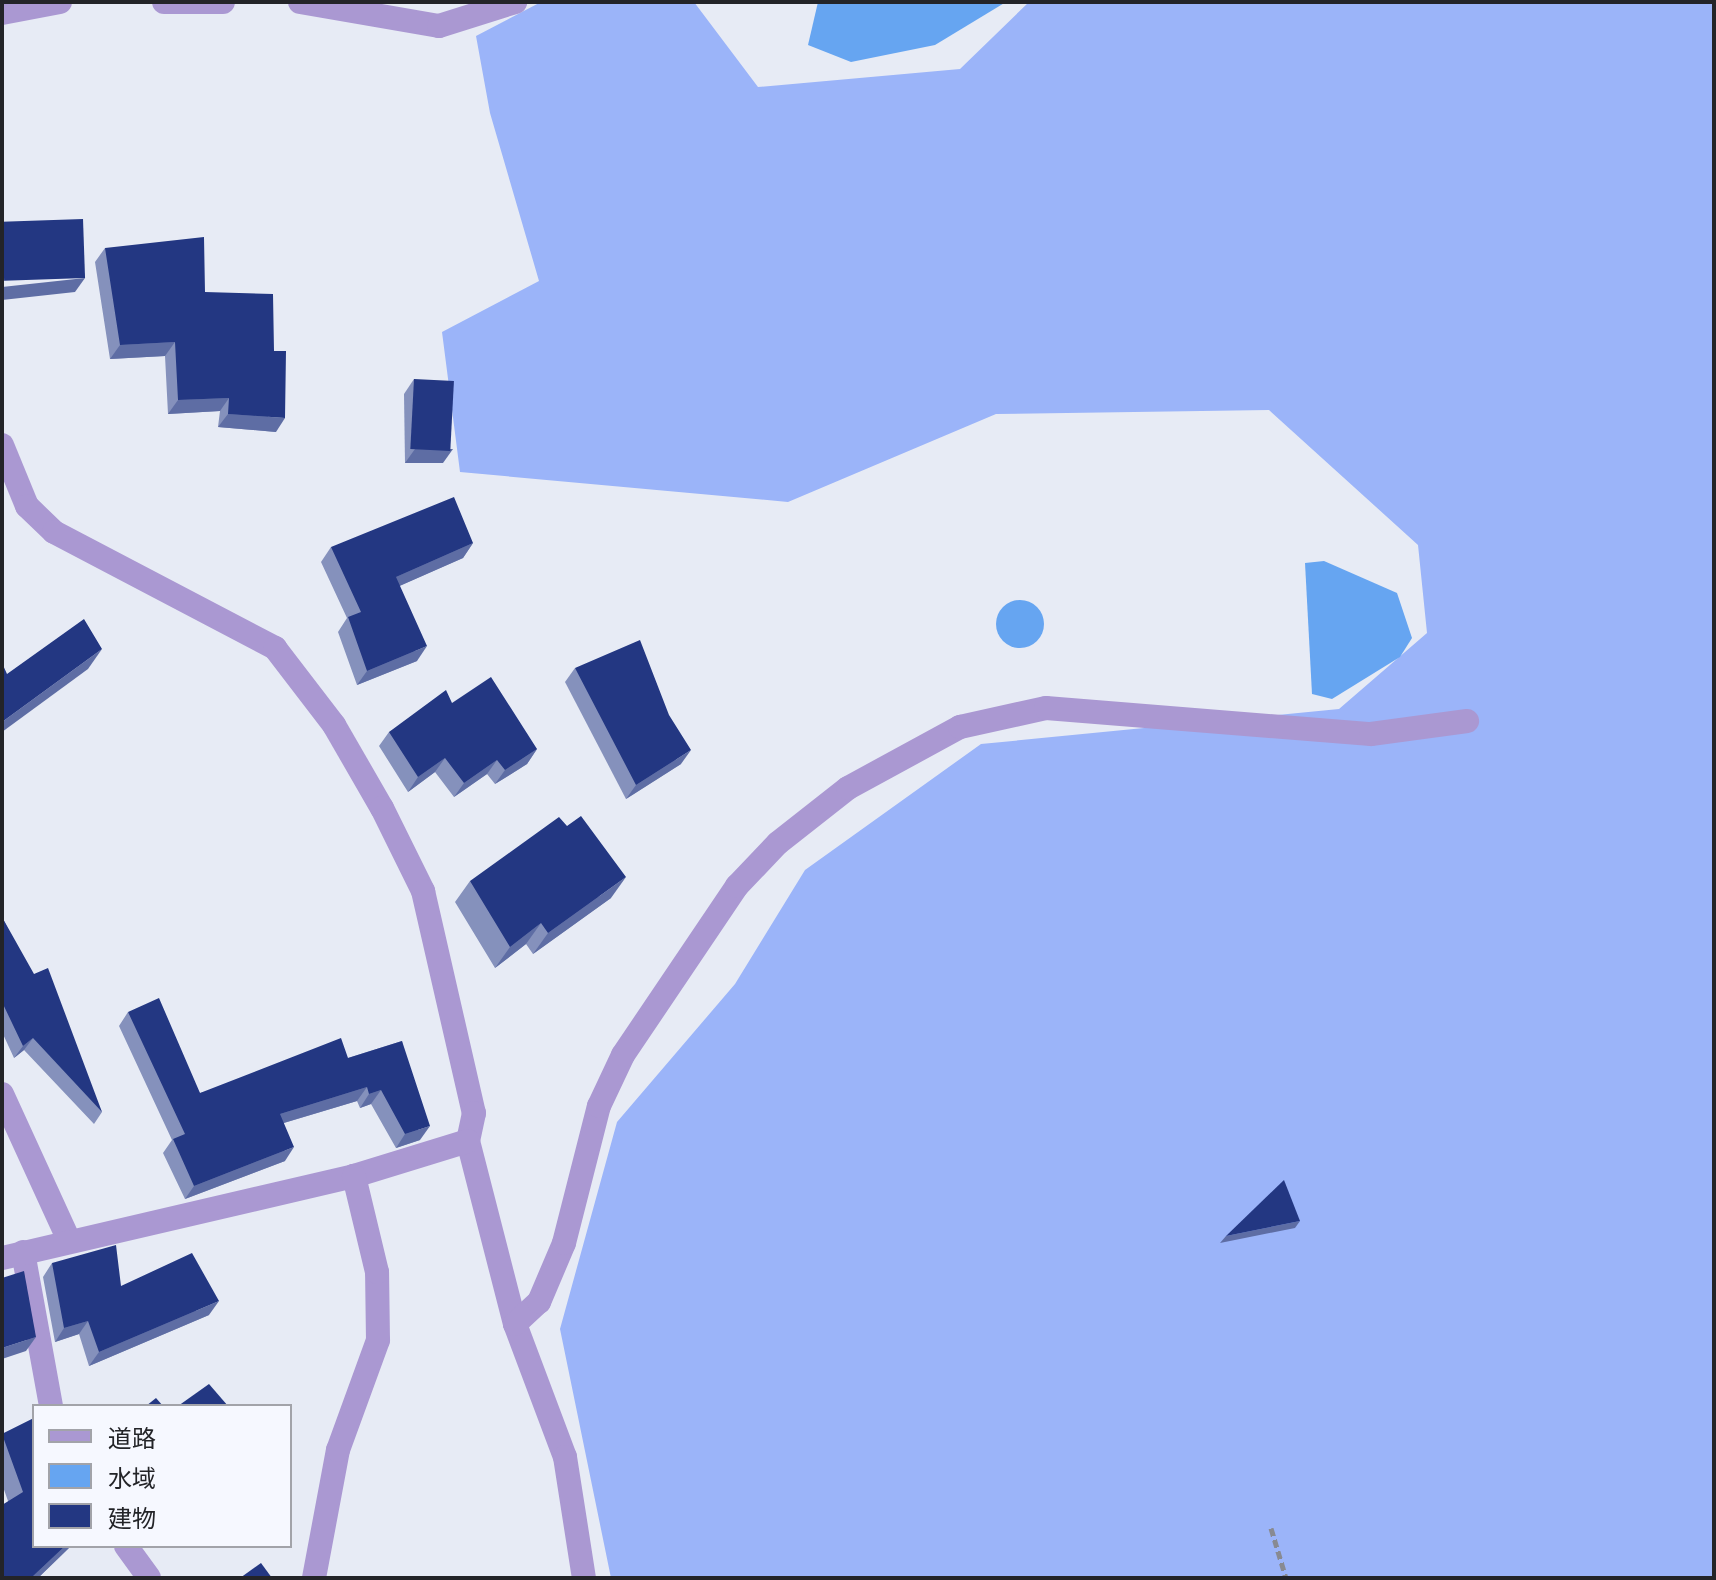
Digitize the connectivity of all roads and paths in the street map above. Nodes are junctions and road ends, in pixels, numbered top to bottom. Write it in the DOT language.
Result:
graph roads {
  1 [pos="60,2"];
  2 [pos="164,2"];
  3 [pos="223,2"];
  4 [pos="300,2"];
  5 [pos="515,2"];
  6 [pos="2,13"];
  7 [pos="2,445"];
  8 [pos="2,502"];
  9 [pos="27,506"];
  10 [pos="1467,721"];
  11 [pos="2,1094"];
  12 [pos="468,1141"];
  13 [pos="354,1176"];
  14 [pos="68,1238"];
  15 [pos="12,1255"];
  16 [pos="515,1324"];
  17 [pos="50,1404"];
  18 [pos="1271,1528"];
  19 [pos="127,1548"];
  20 [pos="149,1578"];
  21 [pos="314,1578"];
  22 [pos="584,1578"];
  23 [pos="1286,1578"];
  1 -- 6 [label="street"];
  2 -- 3 [label="street"];
  4 -- 5 [label="street"];
  7 -- 9 [label="street"];
  8 -- 9 [label="street"];
  9 -- 12 [label="street"];
  10 -- 16 [label="street"];
  11 -- 14 [label="street"];
  12 -- 13 [label="street"];
  12 -- 16 [label="street"];
  13 -- 14 [label="street"];
  13 -- 21 [label="street"];
  14 -- 15 [label="street"];
  15 -- 17 [label="street"];
  16 -- 22 [label="street"];
  18 -- 23 [label="path"];
  19 -- 20 [label="street"];
}
